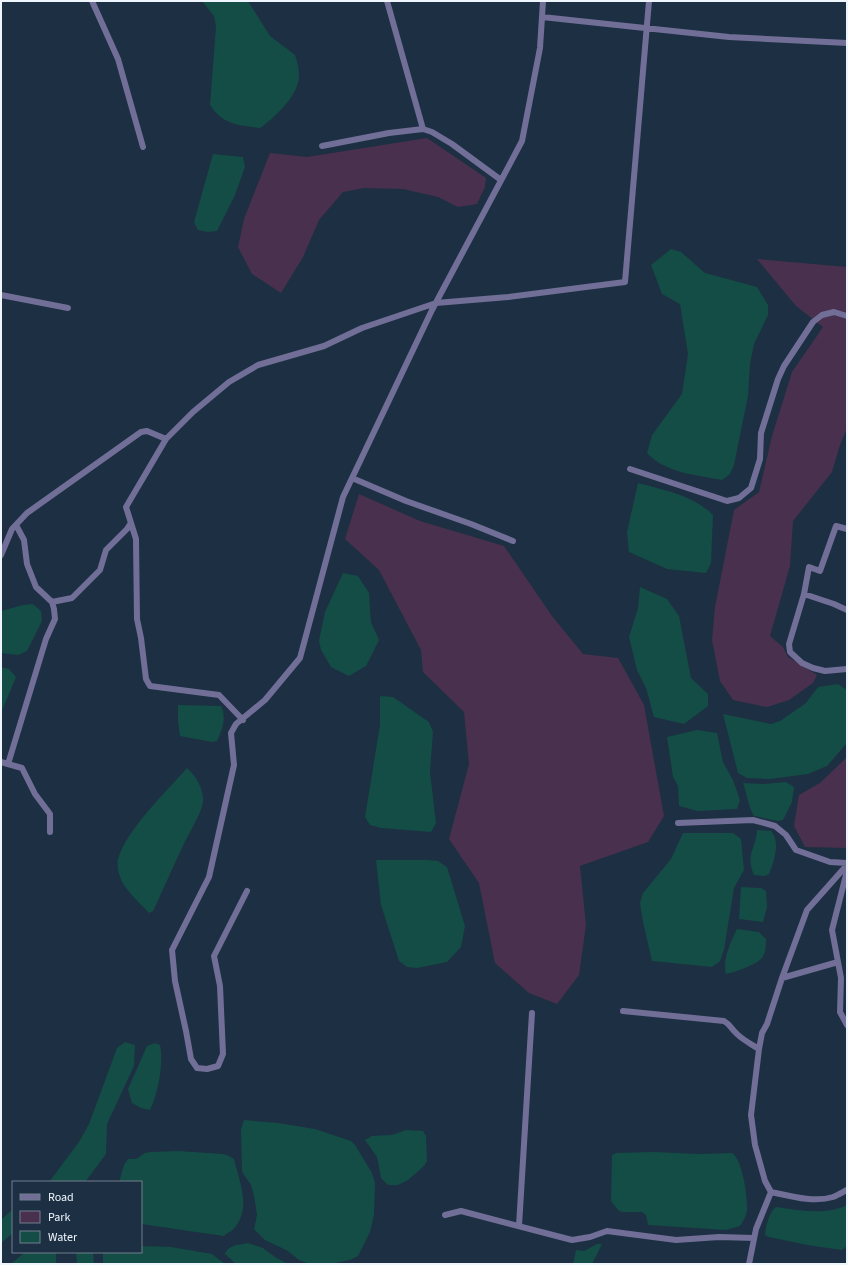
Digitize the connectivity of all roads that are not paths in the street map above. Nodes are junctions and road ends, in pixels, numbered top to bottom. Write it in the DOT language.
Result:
graph roads {
  1 [pos="92,1"];
  2 [pos="388,1"];
  3 [pos="543,1"];
  4 [pos="649,1"];
  5 [pos="542,17"];
  6 [pos="647,29"];
  7 [pos="847,43"];
  8 [pos="424,129"];
  9 [pos="322,146"];
  10 [pos="143,147"];
  11 [pos="501,180"];
  12 [pos="1,295"];
  13 [pos="436,303"];
  14 [pos="68,308"];
  15 [pos="847,316"];
  16 [pos="166,439"];
  17 [pos="630,470"];
  18 [pos="352,478"];
  19 [pos="131,523"];
  20 [pos="16,525"];
  21 [pos="847,529"];
  22 [pos="513,541"];
  23 [pos="1,555"];
  24 [pos="804,594"];
  25 [pos="52,602"];
  26 [pos="847,610"];
  27 [pos="847,669"];
  28 [pos="243,720"];
  29 [pos="4,763"];
  30 [pos="678,823"];
  31 [pos="50,832"];
  32 [pos="847,864"];
  33 [pos="847,871"];
  34 [pos="247,891"];
  35 [pos="838,962"];
  36 [pos="782,978"];
  37 [pos="623,1012"];
  38 [pos="532,1013"];
  39 [pos="847,1026"];
  40 [pos="758,1049"];
  41 [pos="847,1190"];
  42 [pos="771,1192"];
  43 [pos="445,1215"];
  44 [pos="519,1226"];
  45 [pos="754,1238"];
  46 [pos="749,1264"];
  1 -- 10 [label="street"];
  2 -- 8 [label="street"];
  3 -- 5 [label="street"];
  4 -- 6 [label="street"];
  5 -- 6 [label="street"];
  5 -- 11 [label="street"];
  6 -- 7 [label="street"];
  6 -- 13 [label="street"];
  8 -- 9 [label="street"];
  8 -- 11 [label="street"];
  11 -- 13 [label="street"];
  12 -- 14 [label="street"];
  13 -- 16 [label="street"];
  13 -- 18 [label="street"];
  15 -- 17 [label="street"];
  16 -- 19 [label="street"];
  16 -- 20 [label="street"];
  18 -- 22 [label="street"];
  18 -- 28 [label="street"];
  19 -- 25 [label="street"];
  19 -- 28 [label="street"];
  20 -- 23 [label="street"];
  20 -- 25 [label="street"];
  21 -- 24 [label="street"];
  24 -- 26 [label="street"];
  24 -- 27 [label="street"];
  25 -- 29 [label="street"];
  28 -- 34 [label="street"];
  29 -- 31 [label="street"];
  30 -- 32 [label="street"];
  32 -- 36 [label="street"];
  33 -- 35 [label="street"];
  35 -- 36 [label="street"];
  35 -- 39 [label="street"];
  36 -- 40 [label="street"];
  37 -- 40 [label="street"];
  38 -- 44 [label="street"];
  40 -- 42 [label="street"];
  41 -- 42 [label="street"];
  42 -- 45 [label="street"];
  43 -- 44 [label="street"];
  44 -- 45 [label="street"];
  45 -- 46 [label="street"];
}
